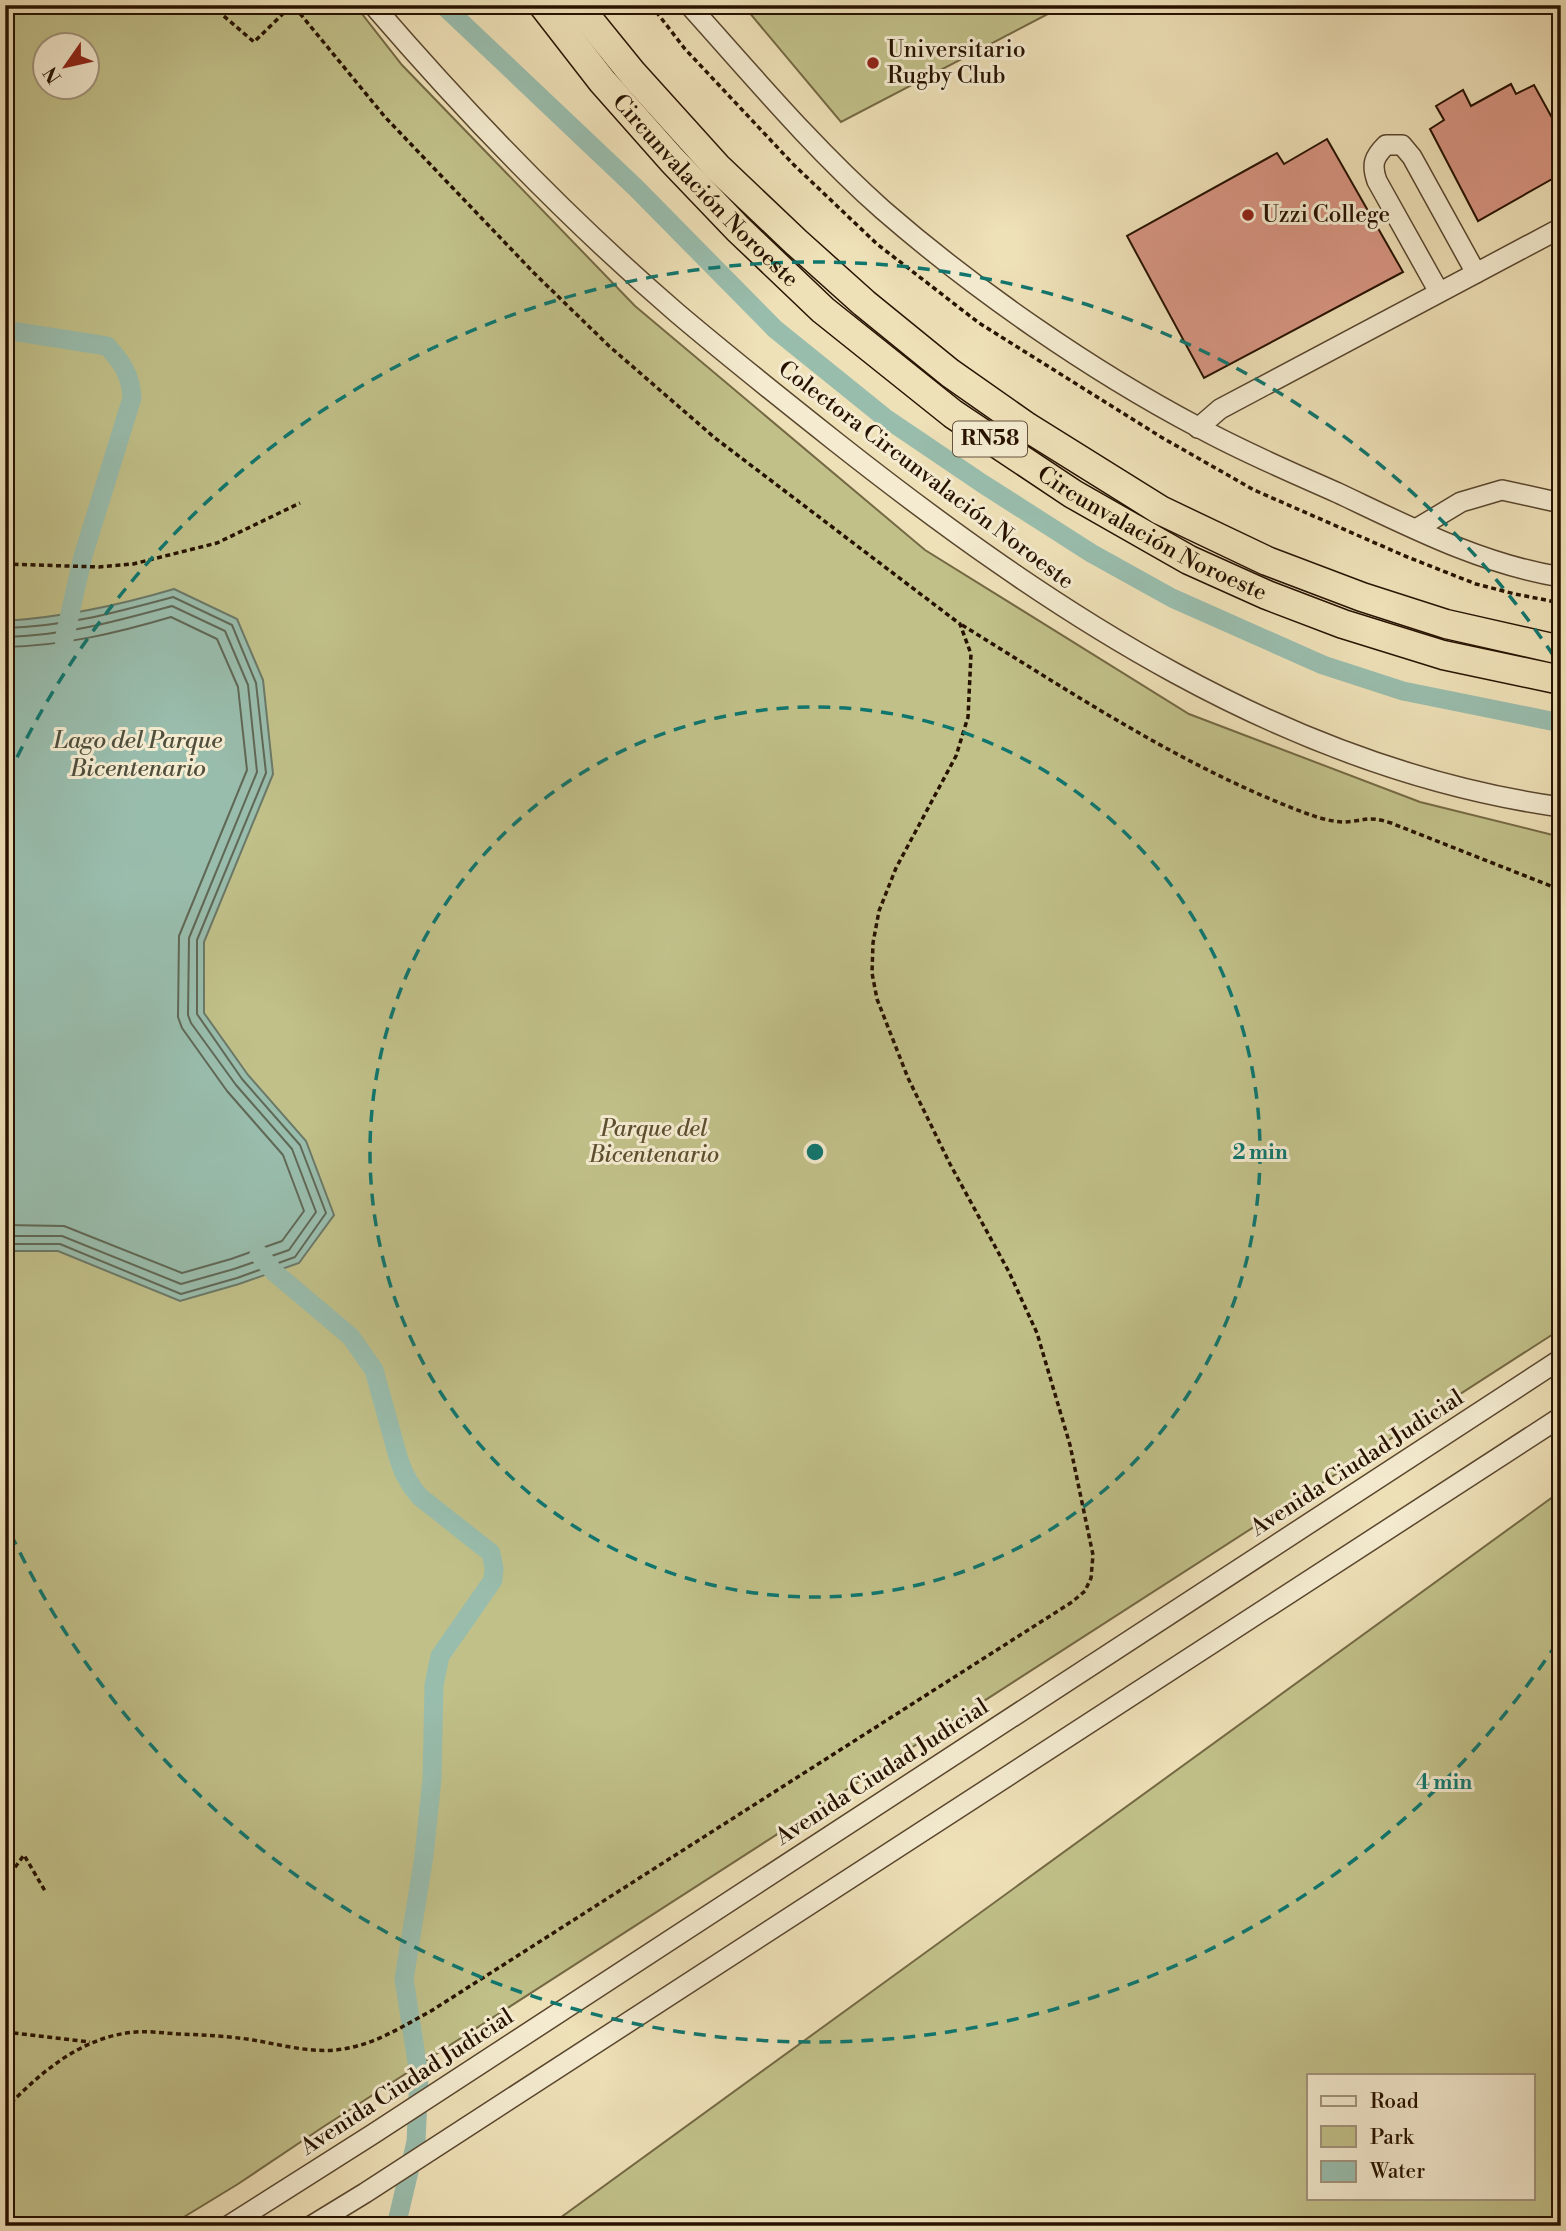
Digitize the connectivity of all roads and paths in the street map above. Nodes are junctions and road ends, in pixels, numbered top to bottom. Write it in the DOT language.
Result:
graph roads {
  1 [pos="211,5"];
  2 [pos="293,5"];
  3 [pos="373,5"];
  4 [pos="543,5"];
  5 [pos="577,5"];
  6 [pos="689,5"];
  7 [pos="1561,228"];
  8 [pos="1476,273"];
  9 [pos="1439,292"];
  10 [pos="1198,428"];
  11 [pos="300,503"];
  12 [pos="1561,503"];
  13 [pos="1416,529"];
  14 [pos="5,564"];
  15 [pos="1561,577"];
  16 [pos="960,624"];
  17 [pos="1561,650"];
  18 [pos="1561,680"];
  19 [pos="1561,807"];
  20 [pos="1561,890"];
  21 [pos="1561,1359"];
  22 [pos="1561,1417"];
  23 [pos="5,1881"];
  24 [pos="45,1891"];
  25 [pos="5,2032"];
  26 [pos="92,2042"];
  27 [pos="5,2109"];
  28 [pos="228,2226"];
  29 [pos="312,2226"];
  1 -- 2 [label="path"];
  2 -- 16 [label="path"];
  3 -- 19 [label="street, Colectora Circunvalación Noroeste"];
  4 -- 18 [label="highway, Circunvalación Noroeste / RN58"];
  5 -- 17 [label="highway, Circunvalación Noroeste / RN58"];
  6 -- 10 [label="street"];
  7 -- 8 [label="street"];
  8 -- 9 [label="street"];
  8 -- 9 [label="street"];
  9 -- 10 [label="street"];
  10 -- 13 [label="street"];
  11 -- 14 [label="path"];
  12 -- 13 [label="street"];
  13 -- 15 [label="street"];
  16 -- 20 [label="path"];
  16 -- 26 [label="path"];
  21 -- 28 [label="street, Avenida Ciudad Judicial"];
  22 -- 29 [label="street"];
  23 -- 24 [label="path"];
  25 -- 26 [label="path"];
  26 -- 27 [label="path"];
}
